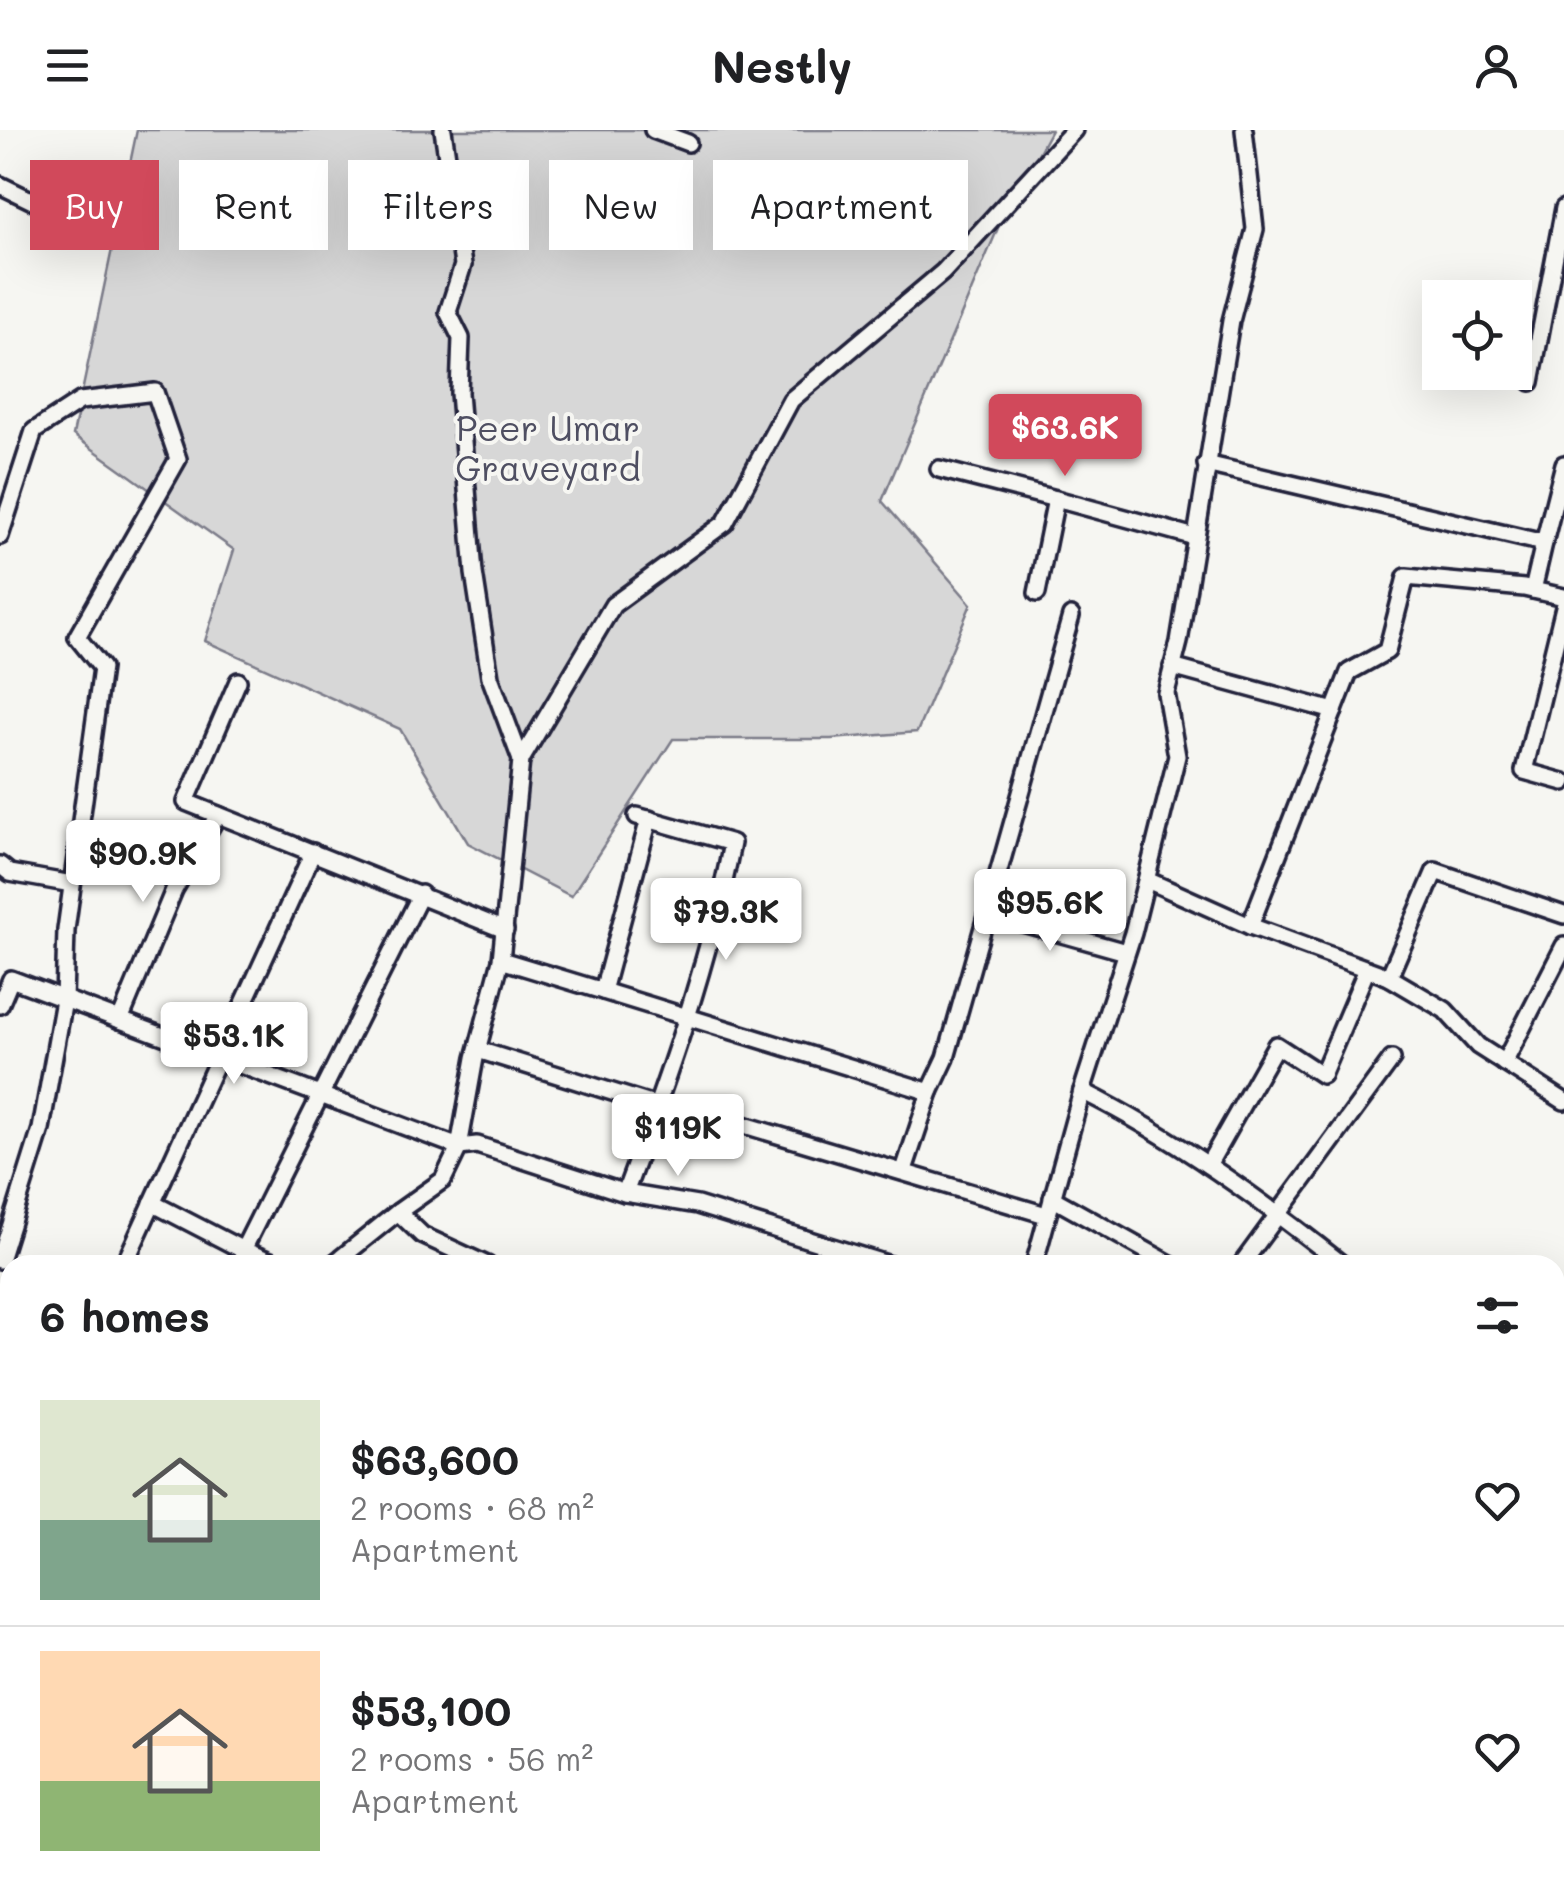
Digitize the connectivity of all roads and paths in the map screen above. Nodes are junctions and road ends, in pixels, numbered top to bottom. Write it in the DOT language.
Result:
graph roads {
  1 [pos="443,130"];
  2 [pos="652,130"];
  3 [pos="1074,130"];
  4 [pos="1244,130"];
  5 [pos="688,143"];
  6 [pos="0,186"];
  7 [pos="30,200"];
  8 [pos="1564,208"];
  9 [pos="1532,377"];
  10 [pos="1206,464"];
  11 [pos="1564,464"];
  12 [pos="939,470"];
  13 [pos="1056,499"];
  14 [pos="0,536"];
  15 [pos="1195,537"];
  16 [pos="1544,543"];
  17 [pos="1533,590"];
  18 [pos="1037,593"];
  19 [pos="1564,597"];
  20 [pos="1564,607"];
  21 [pos="1071,616"];
  22 [pos="1172,667"];
  23 [pos="238,681"];
  24 [pos="1334,711"];
  25 [pos="521,760"];
  26 [pos="1564,782"];
  27 [pos="218,815"];
  28 [pos="314,852"];
  29 [pos="0,866"];
  30 [pos="1147,880"];
  31 [pos="72,884"];
  32 [pos="421,894"];
  33 [pos="986,913"];
  34 [pos="1564,915"];
  35 [pos="1250,926"];
  36 [pos="505,930"];
  37 [pos="1564,946"];
  38 [pos="1126,952"];
  39 [pos="501,960"];
  40 [pos="1367,969"];
  41 [pos="5,977"];
  42 [pos="1389,977"];
  43 [pos="603,991"];
  44 [pos="64,1000"];
  45 [pos="0,1005"];
  46 [pos="688,1017"];
  47 [pos="120,1020"];
  48 [pos="478,1050"];
  49 [pos="220,1057"];
  50 [pos="1392,1059"];
  51 [pos="1504,1063"];
  52 [pos="1082,1091"];
  53 [pos="930,1092"];
  54 [pos="321,1095"];
  55 [pos="1564,1101"];
  56 [pos="658,1106"];
  57 [pos="731,1121"];
  58 [pos="459,1146"];
  59 [pos="1208,1165"];
  60 [pos="904,1170"];
  61 [pos="626,1192"];
  62 [pos="1052,1198"];
  63 [pos="152,1204"];
  64 [pos="398,1212"];
  65 [pos="1046,1215"];
  66 [pos="1280,1215"];
  67 [pos="243,1250"];
  68 [pos="2,1255"];
  69 [pos="129,1255"];
  70 [pos="255,1255"];
  71 [pos="344,1255"];
  72 [pos="465,1255"];
  73 [pos="858,1255"];
  74 [pos="1036,1255"];
  75 [pos="1154,1255"];
  76 [pos="1249,1255"];
  77 [pos="1330,1255"];
  1 -- 25 [label="street"];
  2 -- 5 [label="street"];
  3 -- 25 [label="street"];
  4 -- 10 [label="street"];
  6 -- 7 [label="street"];
  8 -- 9 [label="street"];
  10 -- 15 [label="street"];
  10 -- 16 [label="street"];
  11 -- 16 [label="street"];
  12 -- 13 [label="street"];
  13 -- 15 [label="street"];
  13 -- 18 [label="street"];
  14 -- 31 [label="street"];
  15 -- 22 [label="street"];
  16 -- 17 [label="street"];
  17 -- 19 [label="street"];
  17 -- 24 [label="street"];
  20 -- 26 [label="street"];
  21 -- 33 [label="street"];
  22 -- 24 [label="street"];
  22 -- 30 [label="street"];
  23 -- 27 [label="street"];
  24 -- 35 [label="street"];
  25 -- 36 [label="street"];
  27 -- 28 [label="street"];
  27 -- 47 [label="street"];
  28 -- 32 [label="street"];
  28 -- 49 [label="street"];
  29 -- 31 [label="street"];
  30 -- 35 [label="street"];
  30 -- 38 [label="street"];
  31 -- 44 [label="street"];
  32 -- 36 [label="street"];
  32 -- 54 [label="street"];
  33 -- 38 [label="street"];
  33 -- 53 [label="street"];
  34 -- 42 [label="street"];
  35 -- 40 [label="street"];
  36 -- 39 [label="street"];
  37 -- 51 [label="street"];
  38 -- 52 [label="street"];
  39 -- 43 [label="street"];
  39 -- 48 [label="street"];
  40 -- 42 [label="street"];
  40 -- 59 [label="street"];
  41 -- 44 [label="street"];
  41 -- 45 [label="street"];
  42 -- 51 [label="street"];
  43 -- 46 [label="street"];
  43 -- 46 [label="street"];
  44 -- 47 [label="street"];
  44 -- 68 [label="street"];
  46 -- 53 [label="street"];
  46 -- 56 [label="street"];
  47 -- 49 [label="street"];
  48 -- 56 [label="street"];
  48 -- 58 [label="street"];
  49 -- 54 [label="street"];
  49 -- 63 [label="street"];
  50 -- 66 [label="street"];
  51 -- 55 [label="street"];
  52 -- 59 [label="street"];
  52 -- 62 [label="street"];
  53 -- 60 [label="street"];
  54 -- 58 [label="street"];
  54 -- 67 [label="street"];
  56 -- 61 [label="street"];
  57 -- 60 [label="street"];
  58 -- 61 [label="street"];
  58 -- 64 [label="street"];
  59 -- 66 [label="street"];
  60 -- 65 [label="street"];
  61 -- 73 [label="street"];
  62 -- 65 [label="street"];
  62 -- 75 [label="street"];
  63 -- 67 [label="street"];
  63 -- 69 [label="street"];
  64 -- 71 [label="street"];
  64 -- 72 [label="street"];
  65 -- 74 [label="street"];
  66 -- 76 [label="street"];
  66 -- 77 [label="street"];
  67 -- 70 [label="street"];
}
